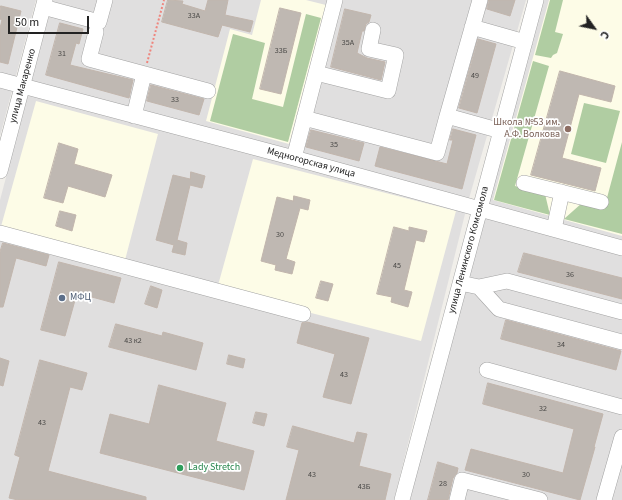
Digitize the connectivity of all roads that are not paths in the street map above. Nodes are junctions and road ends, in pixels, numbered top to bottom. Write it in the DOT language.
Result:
graph roads {
  1 [pos="105,0"];
  2 [pos="335,0"];
  3 [pos="480,0"];
  4 [pos="536,0"];
  5 [pos="44,4"];
  6 [pos="472,27"];
  7 [pos="373,30"];
  8 [pos="96,32"];
  9 [pos="525,42"];
  10 [pos="316,73"];
  11 [pos="144,74"];
  12 [pos="0,80"];
  13 [pos="23,86"];
  14 [pos="208,91"];
  15 [pos="134,116"];
  16 [pos="447,116"];
  17 [pos="304,118"];
  18 [pos="501,131"];
  19 [pos="294,158"];
  20 [pos="0,171"];
  21 [pos="524,183"];
  22 [pos="562,192"];
  23 [pos="601,202"];
  24 [pos="480,209"];
  25 [pos="554,229"];
  26 [pos="0,233"];
  27 [pos="622,248"];
  28 [pos="507,282"];
  29 [pos="460,283"];
  30 [pos="479,287"];
  31 [pos="499,309"];
  32 [pos="622,312"];
  33 [pos="303,314"];
  34 [pos="622,342"];
  35 [pos="487,370"];
  36 [pos="622,407"];
  37 [pos="621,441"];
  38 [pos="402,500"];
  39 [pos="457,500"];
  40 [pos="540,500"];
  41 [pos="604,500"];
  1 -- 5 [label="street"];
  2 -- 10 [label="street"];
  3 -- 6 [label="street"];
  4 -- 9 [label="street, улица Ленинского Комсомола"];
  5 -- 13 [label="street, улица Макаренко"];
  6 -- 9 [label="street"];
  6 -- 16 [label="street"];
  7 -- 10 [label="street"];
  8 -- 11 [label="street"];
  9 -- 18 [label="street, улица Ленинского Комсомола"];
  10 -- 17 [label="street"];
  11 -- 14 [label="street"];
  11 -- 15 [label="street"];
  12 -- 13 [label="street, Медногорская улица"];
  13 -- 15 [label="street, Медногорская улица"];
  13 -- 20 [label="street, улица Макаренко"];
  15 -- 19 [label="street, Медногорская улица"];
  16 -- 17 [label="street"];
  16 -- 18 [label="street"];
  17 -- 19 [label="street"];
  18 -- 24 [label="street, улица Ленинского Комсомола"];
  19 -- 24 [label="street, Медногорская улица"];
  21 -- 22 [label="street"];
  22 -- 23 [label="street"];
  22 -- 25 [label="street"];
  24 -- 25 [label="street, Медногорская улица"];
  24 -- 29 [label="street, улица Ленинского Комсомола"];
  25 -- 27 [label="street, Медногорская улица"];
  26 -- 33 [label="street"];
  28 -- 30 [label="street"];
  28 -- 31 [label="street"];
  28 -- 32 [label="street"];
  29 -- 30 [label="street"];
  29 -- 38 [label="street, улица Ленинского Комсомола"];
  30 -- 31 [label="street"];
  31 -- 34 [label="street"];
  35 -- 36 [label="street"];
  37 -- 41 [label="street"];
  39 -- 40 [label="street"];
}
